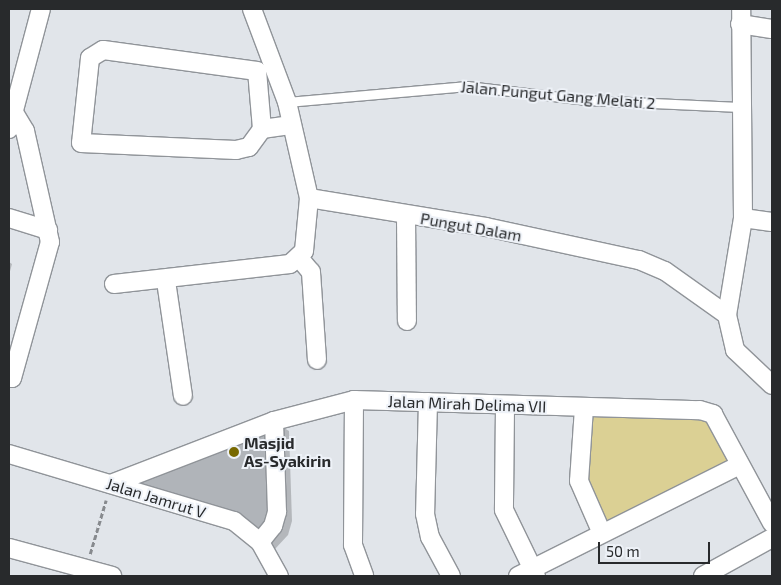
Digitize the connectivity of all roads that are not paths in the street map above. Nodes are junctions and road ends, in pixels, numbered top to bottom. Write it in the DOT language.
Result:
graph roads {
  1 [pos="41,9"];
  2 [pos="252,9"];
  3 [pos="740,16"];
  4 [pos="772,29"];
  5 [pos="287,102"];
  6 [pos="740,107"];
  7 [pos="11,121"];
  8 [pos="292,125"];
  9 [pos="262,129"];
  10 [pos="309,198"];
  11 [pos="406,215"];
  12 [pos="9,218"];
  13 [pos="743,218"];
  14 [pos="772,222"];
  15 [pos="48,230"];
  16 [pos="300,259"];
  17 [pos="166,280"];
  18 [pos="114,284"];
  19 [pos="727,316"];
  20 [pos="407,321"];
  21 [pos="317,360"];
  22 [pos="9,377"];
  23 [pos="772,385"];
  24 [pos="183,396"];
  25 [pos="354,400"];
  26 [pos="428,402"];
  27 [pos="505,407"];
  28 [pos="584,408"];
  29 [pos="274,421"];
  30 [pos="9,454"];
  31 [pos="740,465"];
  32 [pos="111,484"];
  33 [pos="772,523"];
  34 [pos="601,531"];
  35 [pos="772,538"];
  36 [pos="260,542"];
  37 [pos="9,548"];
  38 [pos="529,574"];
  39 [pos="112,576"];
  40 [pos="279,576"];
  41 [pos="364,576"];
  42 [pos="451,576"];
  43 [pos="703,576"];
  1 -- 7 [label="street"];
  2 -- 5 [label="street"];
  3 -- 4 [label="street"];
  3 -- 6 [label="street"];
  5 -- 6 [label="lane, Jalan Pungut Gang Melati 2"];
  5 -- 8 [label="street"];
  6 -- 13 [label="street"];
  7 -- 15 [label="street"];
  8 -- 9 [label="street"];
  8 -- 10 [label="street"];
  9 -- 9 [label="street"];
  10 -- 11 [label="street, Pungut Dalam"];
  10 -- 16 [label="street"];
  11 -- 19 [label="street, Pungut Dalam"];
  11 -- 20 [label="street"];
  12 -- 15 [label="street"];
  13 -- 14 [label="street"];
  13 -- 19 [label="street"];
  15 -- 22 [label="street"];
  16 -- 17 [label="street"];
  16 -- 21 [label="street"];
  17 -- 18 [label="street"];
  17 -- 24 [label="street"];
  19 -- 23 [label="street"];
  25 -- 26 [label="street, Jalan Mirah Delima VII"];
  25 -- 29 [label="street, Jalan Mirah Delima VII"];
  25 -- 41 [label="street"];
  26 -- 27 [label="street, Jalan Mirah Delima VII"];
  26 -- 42 [label="street"];
  27 -- 28 [label="street, Jalan Mirah Delima VII"];
  27 -- 38 [label="street"];
  28 -- 31 [label="street, Jalan Mirah Delima VII"];
  28 -- 34 [label="street"];
  29 -- 32 [label="street, Jalan Mirah Delima VII"];
  29 -- 36 [label="street"];
  30 -- 32 [label="street, Jalan Jamrut V"];
  31 -- 33 [label="street, Jalan Mirah Delima VII"];
  31 -- 34 [label="street"];
  32 -- 36 [label="street, Jalan Jamrut V"];
  34 -- 38 [label="street"];
  35 -- 43 [label="street"];
  36 -- 40 [label="street, Jalan Jamrut V"];
  37 -- 39 [label="street"];
}
